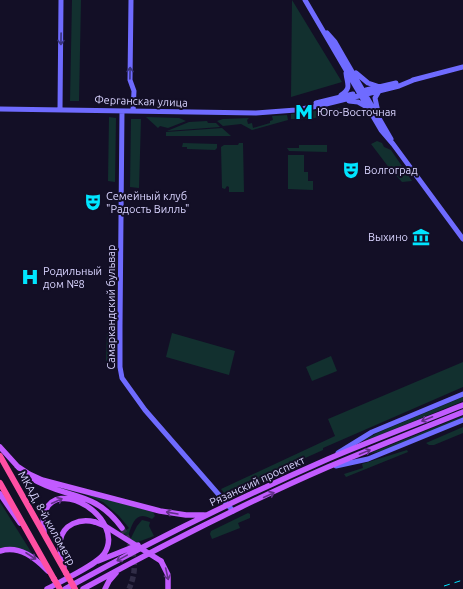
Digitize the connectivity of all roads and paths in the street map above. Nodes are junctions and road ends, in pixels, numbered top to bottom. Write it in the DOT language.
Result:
graph roads {
  1 [pos="61,0"];
  2 [pos="131,0"];
  3 [pos="305,0"];
  4 [pos="463,67"];
  5 [pos="349,71"];
  6 [pos="380,89"];
  7 [pos="362,93"];
  8 [pos="337,100"];
  9 [pos="368,108"];
  10 [pos="0,109"];
  11 [pos="60,110"];
  12 [pos="122,111"];
  13 [pos="133,111"];
  14 [pos="379,117"];
  15 [pos="393,144"];
  16 [pos="463,239"];
  17 [pos="463,394"];
  18 [pos="463,405"];
  19 [pos="463,412"];
  20 [pos="463,420"];
  21 [pos="0,447"];
  22 [pos="0,456"];
  23 [pos="329,459"];
  24 [pos="17,466"];
  25 [pos="329,467"];
  26 [pos="0,482"];
  27 [pos="0,494"];
  28 [pos="229,506"];
  29 [pos="233,511"];
  30 [pos="210,514"];
  31 [pos="122,528"];
  32 [pos="44,534"];
  33 [pos="156,540"];
  34 [pos="0,551"];
  35 [pos="39,552"];
  36 [pos="90,565"];
  37 [pos="124,566"];
  38 [pos="66,573"];
  39 [pos="54,579"];
  40 [pos="47,589"];
  41 [pos="60,589"];
  42 [pos="66,589"];
  43 [pos="75,589"];
  44 [pos="83,589"];
  45 [pos="105,589"];
  46 [pos="168,589"];
  1 -- 11 [label="street, one-way"];
  13 -- 2 [label="street, one-way"];
  3 -- 5 [label="street"];
  4 -- 6 [label="street, Ферганская улица"];
  5 -- 6 [label="street"];
  5 -- 7 [label="street"];
  5 -- 8 [label="street"];
  6 -- 7 [label="street, Ферганская улица"];
  6 -- 14 [label="street"];
  7 -- 8 [label="street, Ферганская улица"];
  7 -- 9 [label="street"];
  7 -- 14 [label="street"];
  8 -- 9 [label="street"];
  8 -- 13 [label="street, Ферганская улица"];
  9 -- 15 [label="street"];
  10 -- 11 [label="street, Ферганская улица"];
  11 -- 12 [label="street, Ферганская улица"];
  12 -- 13 [label="street, Ферганская улица"];
  12 -- 28 [label="street, Самаркандский бульвар"];
  14 -- 15 [label="street"];
  15 -- 16 [label="street"];
  17 -- 23 [label="street"];
  18 -- 23 [label="main road, Рязанский проспект, one-way"];
  25 -- 19 [label="main road, Рязанский проспект, one-way"];
  20 -- 25 [label="street"];
  21 -- 24 [label="main road"];
  22 -- 32 [label="highway, МКАД, 8-й километр"];
  23 -- 28 [label="main road, Рязанский проспект"];
  30 -- 24 [label="main road, one-way"];
  24 -- 31 [label="main road"];
  29 -- 25 [label="main road, Рязанский проспект, one-way"];
  26 -- 35 [label="highway"];
  27 -- 35 [label="main road"];
  28 -- 29 [label="street, Самаркандский бульвар"];
  28 -- 30 [label="main road, Рязанский проспект"];
  29 -- 37 [label="main road, Рязанский проспект"];
  30 -- 33 [label="main road, Рязанский проспект"];
  32 -- 36 [label="main road, one-way"];
  32 -- 38 [label="highway, МКАД, 8-й километр"];
  33 -- 36 [label="main road"];
  33 -- 42 [label="main road, Рязанский проспект, one-way"];
  34 -- 39 [label="main road, one-way"];
  35 -- 39 [label="highway"];
  36 -- 40 [label="main road"];
  37 -- 44 [label="main road, Рязанский проспект"];
  37 -- 45 [label="main road"];
  38 -- 43 [label="highway, МКАД, 8-й километр, bridge"];
  38 -- 46 [label="main road, one-way, bridge"];
  39 -- 41 [label="highway, bridge"];
}
